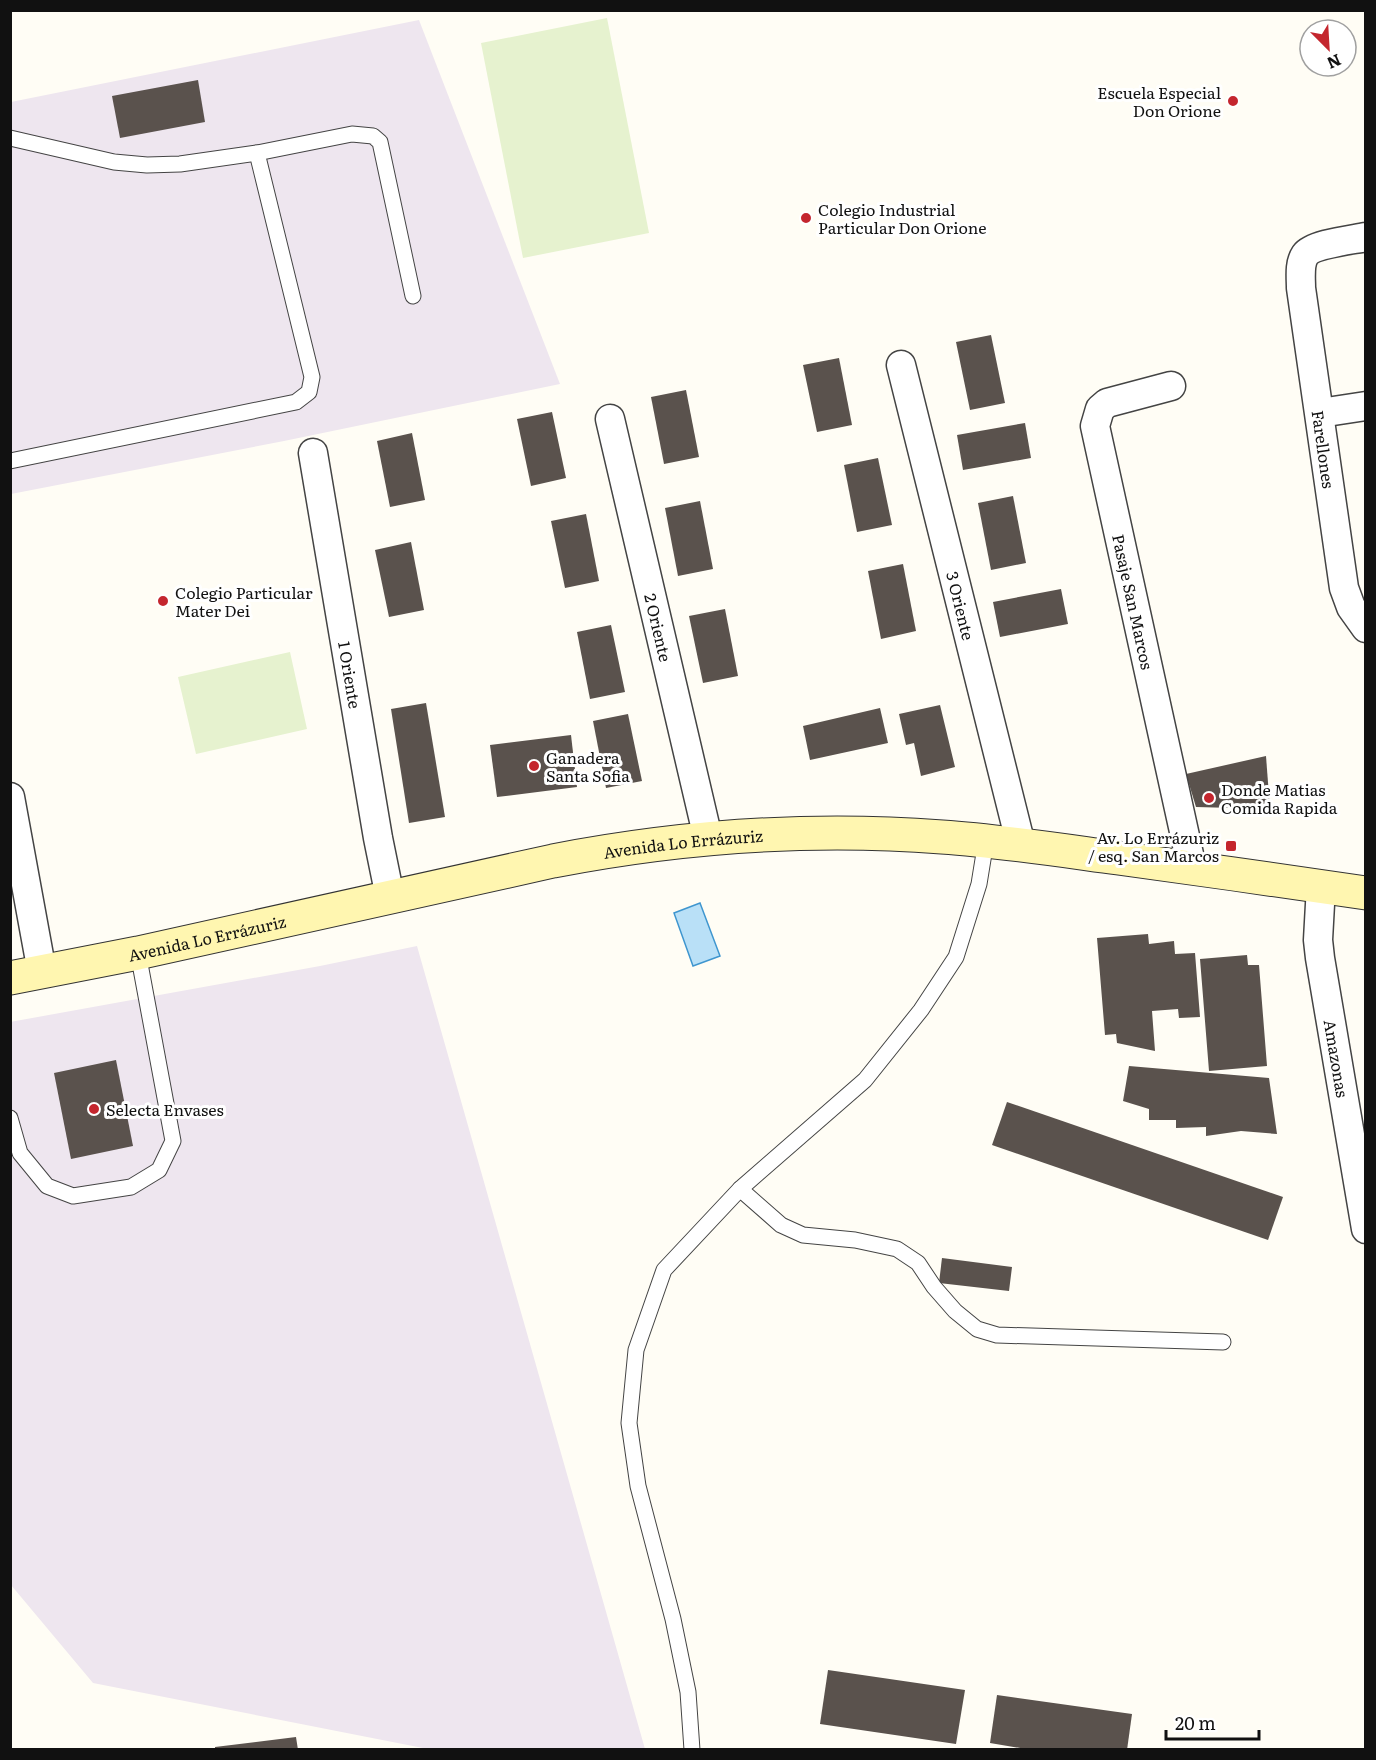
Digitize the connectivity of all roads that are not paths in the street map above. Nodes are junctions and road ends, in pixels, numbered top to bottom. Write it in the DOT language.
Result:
graph roads {
  1 [pos="10,138"];
  2 [pos="257,153"];
  3 [pos="1365,237"];
  4 [pos="413,296"];
  5 [pos="901,365"];
  6 [pos="1170,386"];
  7 [pos="1365,405"];
  8 [pos="1320,413"];
  9 [pos="610,419"];
  10 [pos="313,453"];
  11 [pos="10,460"];
  12 [pos="1355,586"];
  13 [pos="1365,628"];
  14 [pos="10,797"];
  15 [pos="708,838"];
  16 [pos="986,841"];
  17 [pos="1021,845"];
  18 [pos="1192,868"];
  19 [pos="1321,886"];
  20 [pos="1365,893"];
  21 [pos="390,897"];
  22 [pos="138,953"];
  23 [pos="42,972"];
  24 [pos="10,978"];
  25 [pos="10,1118"];
  26 [pos="740,1189"];
  27 [pos="1365,1229"];
  28 [pos="1223,1342"];
  29 [pos="692,1749"];
  1 -- 2 [label="lane"];
  2 -- 4 [label="lane"];
  2 -- 11 [label="lane"];
  3 -- 8 [label="street, Farellones"];
  5 -- 17 [label="street, 3 Oriente"];
  6 -- 18 [label="street, Pasaje San Marcos"];
  7 -- 8 [label="street"];
  8 -- 12 [label="street, Farellones"];
  9 -- 15 [label="street, 2 Oriente"];
  10 -- 21 [label="street, 1 Oriente"];
  12 -- 13 [label="street, Farellones"];
  14 -- 23 [label="street"];
  15 -- 16 [label="main road, Avenida Lo Errázuriz"];
  15 -- 21 [label="main road, Avenida Lo Errázuriz"];
  16 -- 17 [label="main road, Avenida Lo Errázuriz"];
  16 -- 26 [label="lane"];
  17 -- 18 [label="main road, Avenida Lo Errázuriz"];
  18 -- 19 [label="main road, Avenida Lo Errázuriz"];
  19 -- 20 [label="main road, Avenida Lo Errázuriz"];
  19 -- 27 [label="street, Amazonas"];
  21 -- 22 [label="main road, Avenida Lo Errázuriz"];
  22 -- 23 [label="main road, Avenida Lo Errázuriz"];
  22 -- 25 [label="lane"];
  23 -- 24 [label="main road, Avenida Lo Errázuriz"];
  26 -- 28 [label="lane"];
  26 -- 29 [label="lane"];
}
